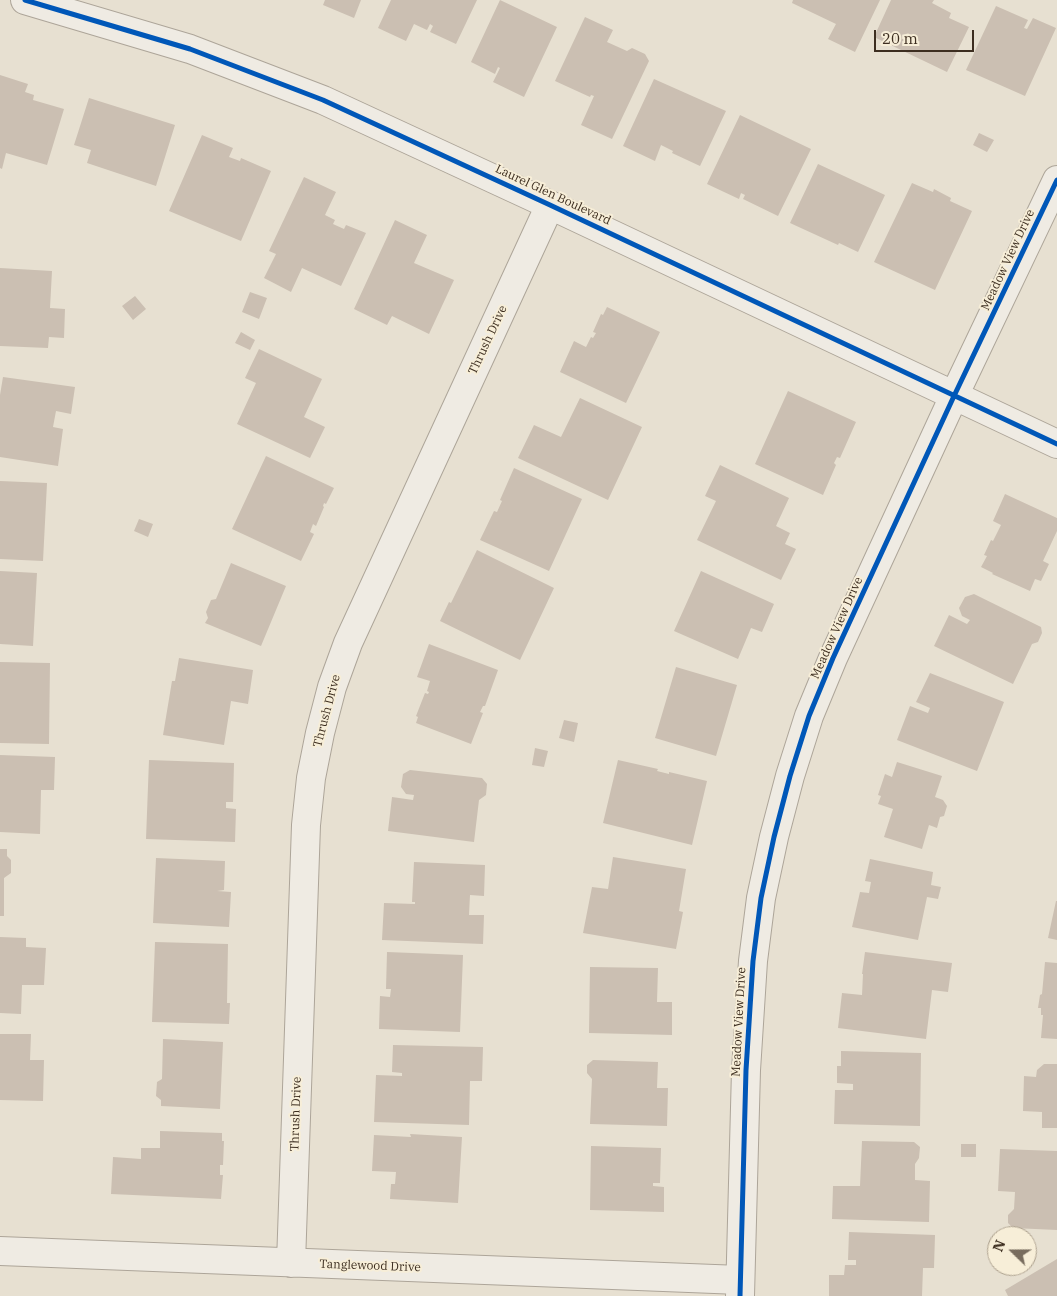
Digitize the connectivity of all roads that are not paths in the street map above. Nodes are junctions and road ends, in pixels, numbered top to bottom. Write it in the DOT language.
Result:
graph roads {
  1 [pos="26,0"];
  2 [pos="1057,180"];
  3 [pos="550,205"];
  4 [pos="954,396"];
  5 [pos="1057,444"];
  6 [pos="0,1251"];
  7 [pos="291,1263"];
  8 [pos="740,1288"];
  1 -- 3 [label="street, Laurel Glen Boulevard"];
  2 -- 4 [label="street, Meadow View Drive"];
  3 -- 4 [label="street, Laurel Glen Boulevard"];
  3 -- 7 [label="street, Thrush Drive"];
  4 -- 5 [label="street, Laurel Glen Boulevard"];
  4 -- 8 [label="street, Meadow View Drive"];
  6 -- 7 [label="street, Tanglewood Drive"];
  7 -- 8 [label="street, Tanglewood Drive"];
}
